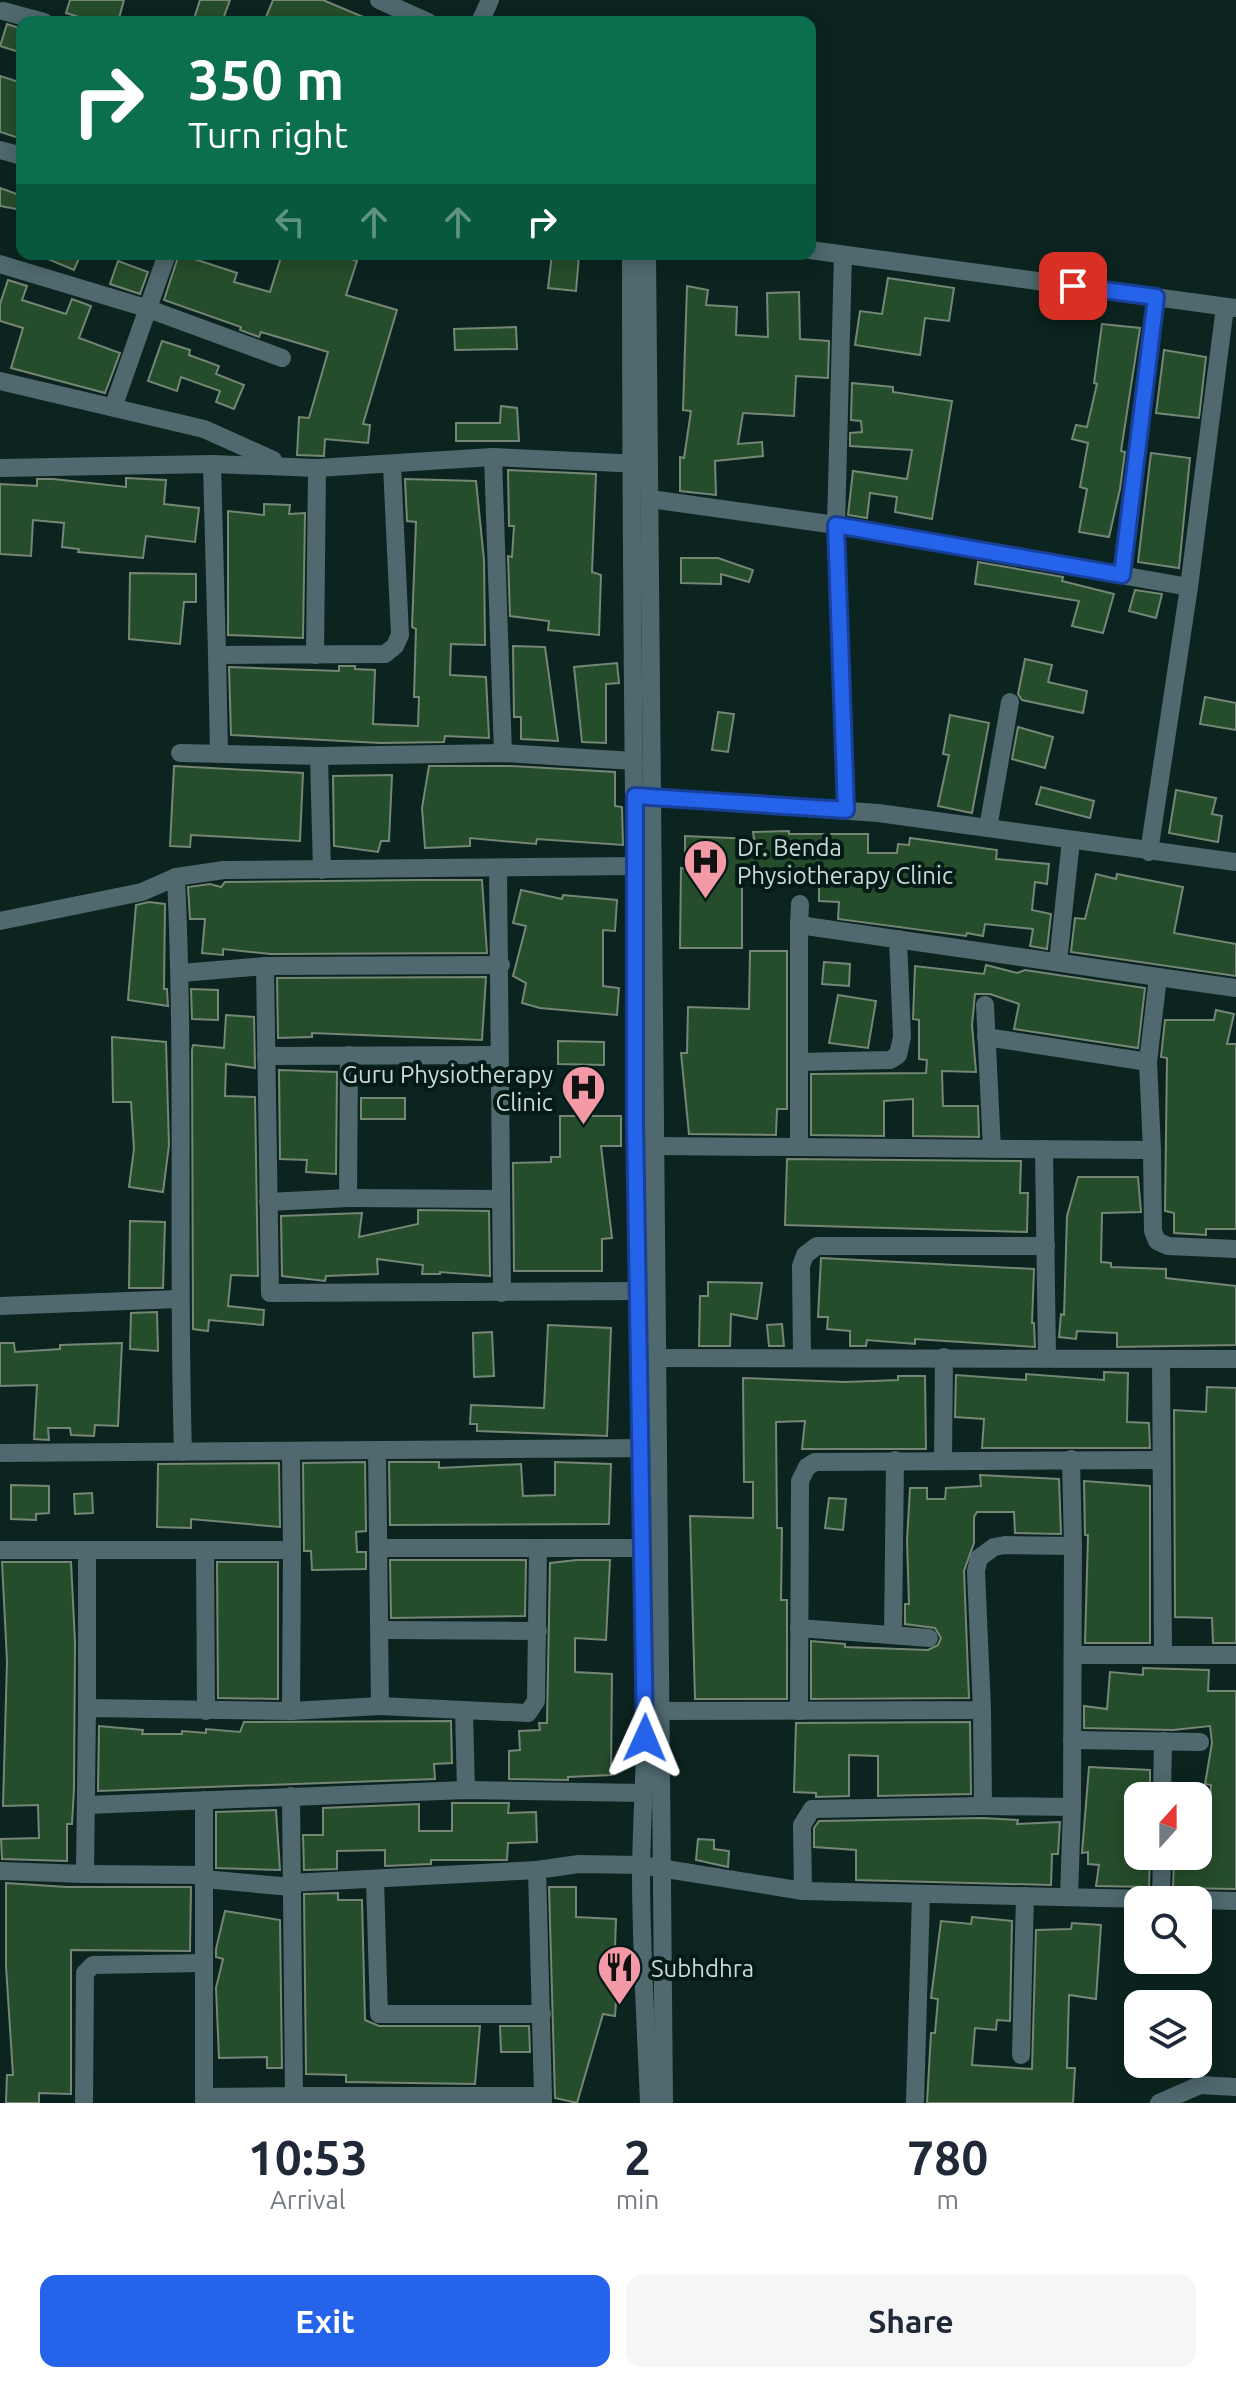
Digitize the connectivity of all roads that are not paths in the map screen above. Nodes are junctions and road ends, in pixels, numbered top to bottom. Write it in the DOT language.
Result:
graph roads {
  1 [pos="379,0"];
  2 [pos="415,16"];
  3 [pos="816,251"];
  4 [pos="843,255"];
  5 [pos="165,260"];
  6 [pos="631,260"];
  7 [pos="647,260"];
  8 [pos="0,264"];
  9 [pos="1156,297"];
  10 [pos="1231,307"];
  11 [pos="146,308"];
  12 [pos="282,358"];
  13 [pos="0,381"];
  14 [pos="114,405"];
  15 [pos="493,457"];
  16 [pos="629,462"];
  17 [pos="212,464"];
  18 [pos="280,464"];
  19 [pos="392,465"];
  20 [pos="649,465"];
  21 [pos="0,468"];
  22 [pos="317,468"];
  23 [pos="650,499"];
  24 [pos="836,525"];
  25 [pos="1122,575"];
  26 [pos="1189,587"];
  27 [pos="217,655"];
  28 [pos="315,655"];
  29 [pos="1010,702"];
  30 [pos="180,753"];
  31 [pos="219,753"];
  32 [pos="503,753"];
  33 [pos="319,756"];
  34 [pos="634,761"];
  35 [pos="643,796"];
  36 [pos="846,810"];
  37 [pos="988,828"];
  38 [pos="1071,840"];
  39 [pos="1149,852"];
  40 [pos="1236,862"];
  41 [pos="636,866"];
  42 [pos="498,868"];
  43 [pos="322,870"];
  44 [pos="176,877"];
  45 [pos="800,904"];
  46 [pos="0,921"];
  47 [pos="799,925"];
  48 [pos="898,939"];
  49 [pos="1058,962"];
  50 [pos="501,965"];
  51 [pos="265,966"];
  52 [pos="181,973"];
  53 [pos="1158,977"];
  54 [pos="1236,988"];
  55 [pos="985,1005"];
  56 [pos="986,1037"];
  57 [pos="349,1055"];
  58 [pos="499,1055"];
  59 [pos="266,1056"];
  60 [pos="799,1062"];
  61 [pos="1148,1062"];
  62 [pos="654,1146"];
  63 [pos="799,1147"];
  64 [pos="992,1149"];
  65 [pos="1044,1149"];
  66 [pos="1152,1150"];
  67 [pos="348,1198"];
  68 [pos="500,1199"];
  69 [pos="268,1202"];
  70 [pos="1046,1246"];
  71 [pos="1236,1249"];
  72 [pos="639,1291"];
  73 [pos="502,1293"];
  74 [pos="178,1299"];
  75 [pos="0,1306"];
  76 [pos="802,1357"];
  77 [pos="944,1357"];
  78 [pos="647,1358"];
  79 [pos="1047,1358"];
  80 [pos="1161,1359"];
  81 [pos="1236,1359"];
  82 [pos="648,1448"];
  83 [pos="377,1450"];
  84 [pos="291,1451"];
  85 [pos="183,1452"];
  86 [pos="0,1453"];
  87 [pos="943,1459"];
  88 [pos="1071,1459"];
  89 [pos="895,1460"];
  90 [pos="1161,1460"];
  91 [pos="1073,1546"];
  92 [pos="379,1548"];
  93 [pos="538,1548"];
  94 [pos="643,1548"];
  95 [pos="0,1550"];
  96 [pos="87,1550"];
  97 [pos="205,1550"];
  98 [pos="292,1550"];
  99 [pos="799,1628"];
  100 [pos="381,1630"];
  101 [pos="538,1631"];
  102 [pos="893,1635"];
  103 [pos="929,1638"];
  104 [pos="1073,1655"];
  105 [pos="1163,1655"];
  106 [pos="1236,1655"];
  107 [pos="380,1706"];
  108 [pos="87,1708"];
  109 [pos="982,1710"];
  110 [pos="206,1711"];
  111 [pos="291,1711"];
  112 [pos="464,1711"];
  113 [pos="799,1711"];
  114 [pos="652,1712"];
  115 [pos="1072,1740"];
  116 [pos="1163,1741"];
  117 [pos="1200,1742"];
  118 [pos="1162,1782"];
  119 [pos="466,1790"];
  120 [pos="644,1793"];
  121 [pos="291,1796"];
  122 [pos="204,1800"];
  123 [pos="88,1805"];
  124 [pos="983,1806"];
  125 [pos="1072,1807"];
  126 [pos="641,1865"];
  127 [pos="662,1869"];
  128 [pos="537,1870"];
  129 [pos="0,1871"];
  130 [pos="85,1874"];
  131 [pos="204,1877"];
  132 [pos="375,1880"];
  133 [pos="291,1885"];
  134 [pos="803,1891"];
  135 [pos="921,1894"];
  136 [pos="1025,1896"];
  137 [pos="1069,1897"];
  138 [pos="1124,1898"];
  139 [pos="1212,1900"];
  140 [pos="1236,1901"];
  141 [pos="203,1963"];
  142 [pos="542,2014"];
  143 [pos="1021,2055"];
  144 [pos="1236,2087"];
  145 [pos="294,2096"];
  146 [pos="543,2099"];
  147 [pos="204,2100"];
  148 [pos="84,2103"];
  149 [pos="649,2103"];
  150 [pos="664,2103"];
  151 [pos="915,2103"];
  152 [pos="1159,2103"];
  1 -- 2 [label="street"];
  3 -- 4 [label="street"];
  4 -- 9 [label="street"];
  4 -- 24 [label="street"];
  5 -- 11 [label="street"];
  6 -- 16 [label="street"];
  7 -- 20 [label="street"];
  8 -- 11 [label="street"];
  9 -- 10 [label="street"];
  9 -- 25 [label="street"];
  10 -- 26 [label="street"];
  11 -- 12 [label="street"];
  11 -- 14 [label="street"];
  13 -- 14 [label="street"];
  14 -- 18 [label="street"];
  15 -- 16 [label="street"];
  15 -- 19 [label="street"];
  15 -- 32 [label="street"];
  16 -- 20 [label="street"];
  16 -- 34 [label="street"];
  17 -- 18 [label="street"];
  17 -- 21 [label="street"];
  17 -- 27 [label="street"];
  18 -- 22 [label="street"];
  19 -- 22 [label="street"];
  19 -- 28 [label="street"];
  20 -- 23 [label="street"];
  22 -- 28 [label="street"];
  23 -- 24 [label="street"];
  23 -- 35 [label="street"];
  24 -- 25 [label="street"];
  24 -- 36 [label="street"];
  25 -- 26 [label="street"];
  26 -- 39 [label="street"];
  27 -- 28 [label="street"];
  27 -- 31 [label="street"];
  29 -- 37 [label="street"];
  30 -- 31 [label="street"];
  31 -- 33 [label="street"];
  32 -- 33 [label="street"];
  32 -- 34 [label="street"];
  33 -- 43 [label="street"];
  34 -- 35 [label="street"];
  35 -- 36 [label="street"];
  35 -- 41 [label="street"];
  35 -- 62 [label="street"];
  36 -- 37 [label="street"];
  37 -- 38 [label="street"];
  38 -- 39 [label="street"];
  38 -- 49 [label="street"];
  39 -- 40 [label="street"];
  41 -- 42 [label="street"];
  41 -- 72 [label="street"];
  42 -- 43 [label="street"];
  42 -- 50 [label="street"];
  43 -- 44 [label="street"];
  44 -- 46 [label="street"];
  44 -- 52 [label="street"];
  45 -- 47 [label="street"];
  47 -- 48 [label="street"];
  47 -- 60 [label="street"];
  48 -- 49 [label="street"];
  48 -- 60 [label="street"];
  49 -- 53 [label="street"];
  50 -- 51 [label="street"];
  50 -- 58 [label="street"];
  51 -- 52 [label="street"];
  51 -- 59 [label="street"];
  52 -- 74 [label="street"];
  53 -- 54 [label="street"];
  53 -- 61 [label="street"];
  55 -- 56 [label="street"];
  56 -- 61 [label="street"];
  56 -- 64 [label="street"];
  57 -- 58 [label="street"];
  57 -- 59 [label="street"];
  57 -- 67 [label="street"];
  58 -- 68 [label="street"];
  59 -- 69 [label="street"];
  60 -- 63 [label="street"];
  61 -- 66 [label="street"];
  62 -- 63 [label="street"];
  62 -- 78 [label="street"];
  63 -- 64 [label="street"];
  64 -- 65 [label="street"];
  65 -- 66 [label="street"];
  65 -- 70 [label="street"];
  66 -- 71 [label="street"];
  67 -- 68 [label="street"];
  67 -- 69 [label="street"];
  68 -- 73 [label="street"];
  69 -- 73 [label="street"];
  70 -- 76 [label="street"];
  70 -- 79 [label="street"];
  72 -- 73 [label="street"];
  72 -- 78 [label="street"];
  74 -- 75 [label="street"];
  74 -- 85 [label="street"];
  76 -- 77 [label="street"];
  76 -- 78 [label="street"];
  77 -- 79 [label="street"];
  77 -- 87 [label="street"];
  78 -- 82 [label="street"];
  79 -- 80 [label="street"];
  80 -- 81 [label="street"];
  80 -- 90 [label="street"];
  82 -- 83 [label="street"];
  82 -- 94 [label="street"];
  82 -- 114 [label="street"];
  83 -- 84 [label="street"];
  83 -- 92 [label="street"];
  84 -- 85 [label="street"];
  84 -- 98 [label="street"];
  85 -- 86 [label="street"];
  87 -- 88 [label="street"];
  87 -- 89 [label="street"];
  88 -- 90 [label="street"];
  88 -- 91 [label="street"];
  89 -- 99 [label="street"];
  89 -- 102 [label="street"];
  90 -- 105 [label="street"];
  91 -- 104 [label="street"];
  91 -- 109 [label="street"];
  92 -- 93 [label="street"];
  92 -- 100 [label="street"];
  93 -- 94 [label="street"];
  93 -- 101 [label="street"];
  94 -- 114 [label="street"];
  95 -- 96 [label="street"];
  96 -- 97 [label="street"];
  96 -- 108 [label="street"];
  97 -- 98 [label="street"];
  97 -- 110 [label="street"];
  98 -- 111 [label="street"];
  99 -- 102 [label="street"];
  99 -- 113 [label="street"];
  100 -- 101 [label="street"];
  100 -- 107 [label="street"];
  101 -- 112 [label="street"];
  102 -- 103 [label="street"];
  104 -- 105 [label="street"];
  104 -- 115 [label="street"];
  105 -- 106 [label="street"];
  107 -- 111 [label="street"];
  107 -- 112 [label="street"];
  108 -- 110 [label="street"];
  108 -- 123 [label="street"];
  109 -- 113 [label="street"];
  109 -- 124 [label="street"];
  110 -- 111 [label="street"];
  112 -- 119 [label="street"];
  113 -- 114 [label="street"];
  114 -- 120 [label="street"];
  114 -- 127 [label="street"];
  115 -- 116 [label="street"];
  115 -- 125 [label="street"];
  116 -- 117 [label="street"];
  116 -- 118 [label="street"];
  119 -- 120 [label="street"];
  119 -- 121 [label="street"];
  120 -- 126 [label="street"];
  121 -- 122 [label="street"];
  121 -- 133 [label="street"];
  122 -- 123 [label="street"];
  122 -- 131 [label="street"];
  123 -- 130 [label="street"];
  124 -- 125 [label="street"];
  124 -- 134 [label="street"];
  125 -- 137 [label="street"];
  126 -- 127 [label="street"];
  126 -- 128 [label="street"];
  126 -- 149 [label="street"];
  127 -- 134 [label="street"];
  127 -- 150 [label="street"];
  128 -- 132 [label="street"];
  128 -- 142 [label="street"];
  129 -- 130 [label="street"];
  130 -- 131 [label="street"];
  131 -- 133 [label="street"];
  131 -- 141 [label="street"];
  132 -- 133 [label="street"];
  132 -- 142 [label="street"];
  133 -- 145 [label="street"];
  134 -- 135 [label="street"];
  135 -- 136 [label="street"];
  135 -- 151 [label="street"];
  136 -- 137 [label="street"];
  136 -- 143 [label="street"];
  137 -- 138 [label="street"];
  139 -- 140 [label="street"];
  141 -- 147 [label="street"];
  141 -- 148 [label="street"];
  142 -- 146 [label="street"];
  144 -- 152 [label="street"];
  145 -- 146 [label="street"];
  145 -- 147 [label="street"];
}
